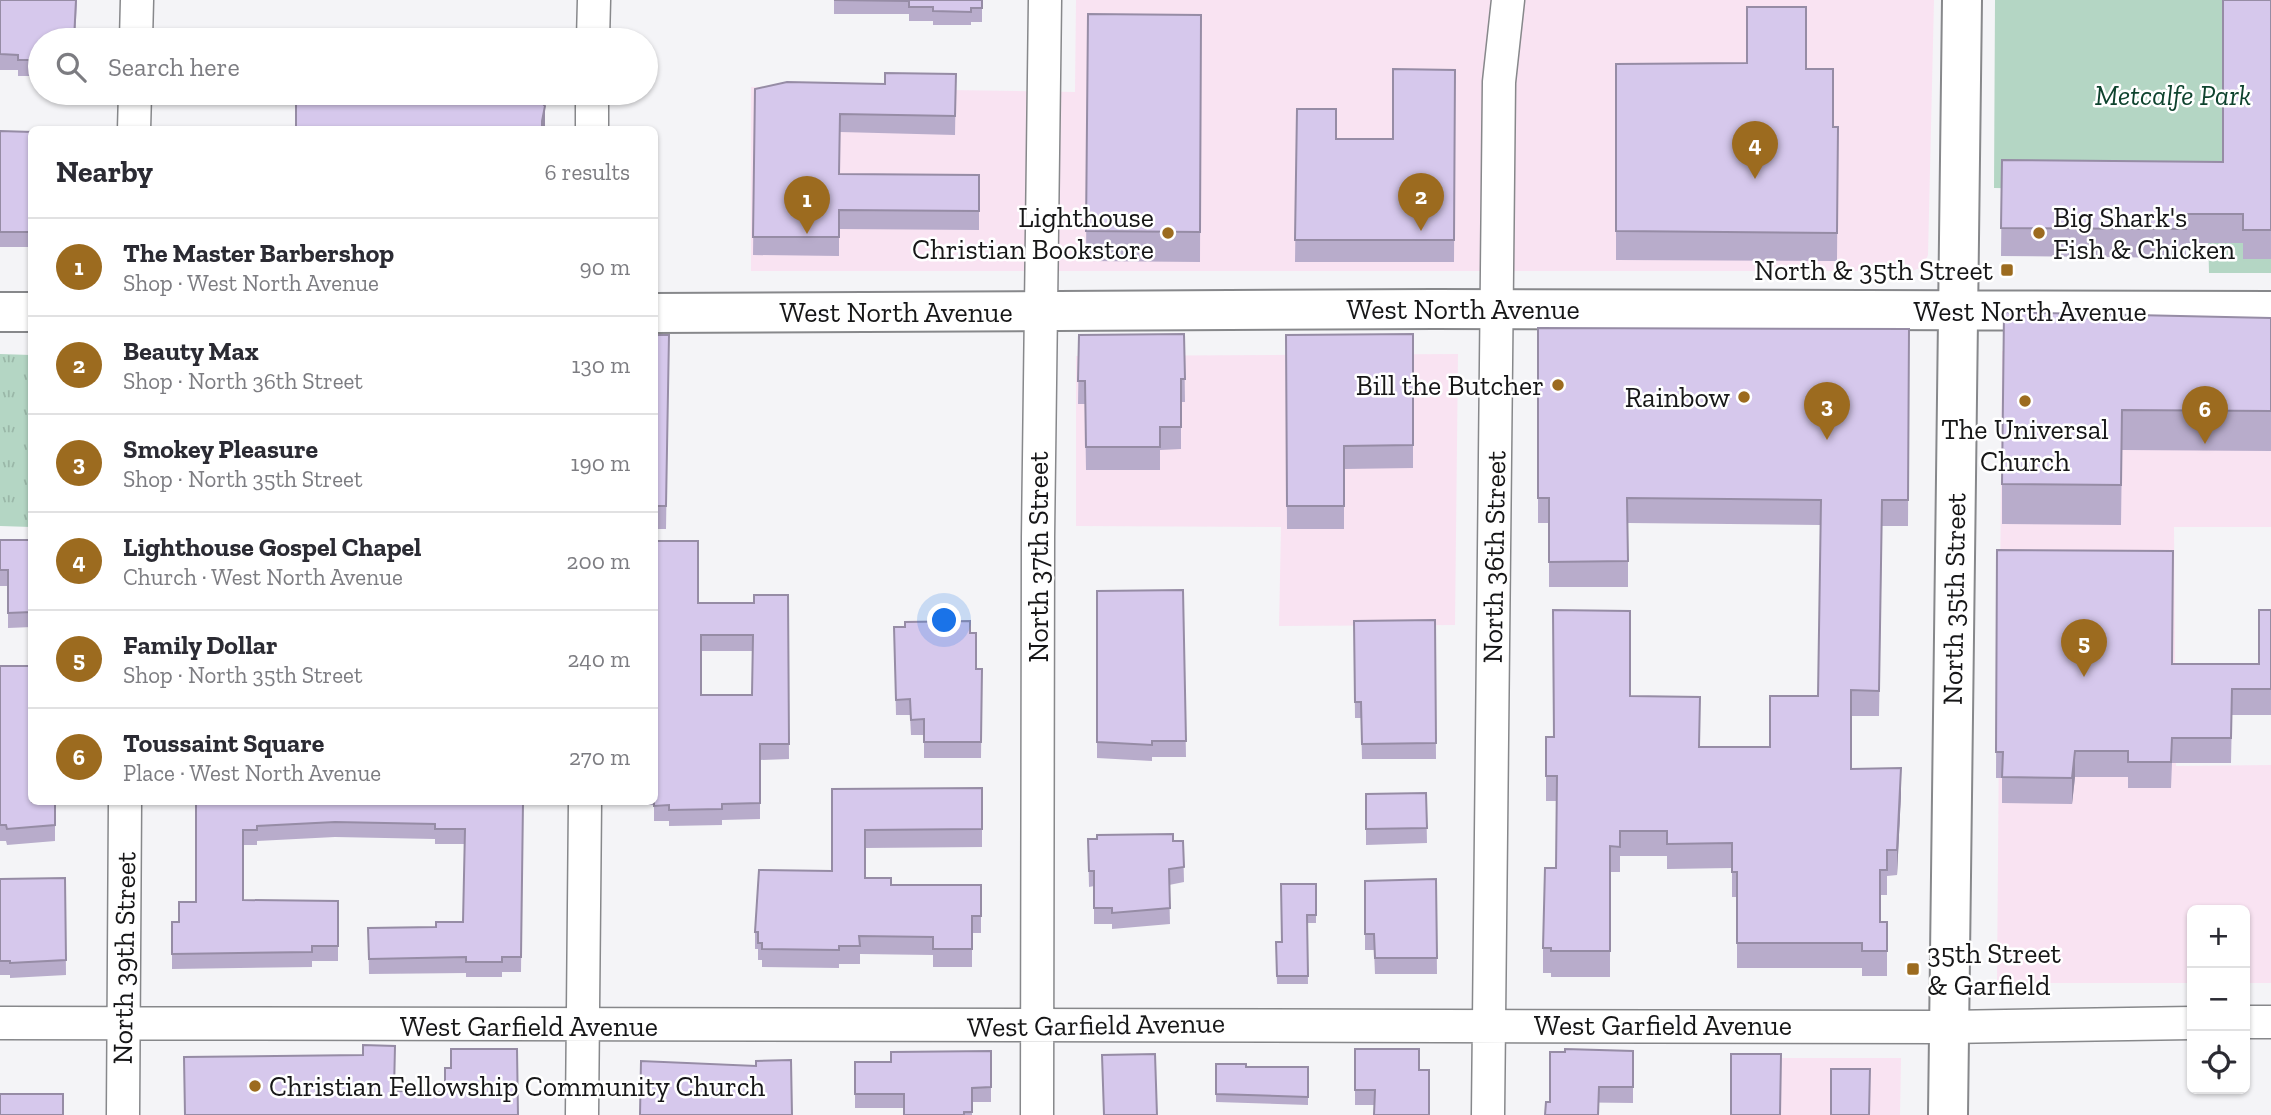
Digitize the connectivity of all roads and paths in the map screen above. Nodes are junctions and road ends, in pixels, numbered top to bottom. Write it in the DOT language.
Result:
graph roads {
  1 [pos="137,0"];
  2 [pos="594,0"];
  3 [pos="1045,0"];
  4 [pos="1508,0"];
  5 [pos="1962,0"];
  6 [pos="136,28"];
  7 [pos="593,28"];
  8 [pos="135,105"];
  9 [pos="593,105"];
  10 [pos="134,126"];
  11 [pos="592,126"];
  12 [pos="1496,309"];
  13 [pos="1958,311"];
  14 [pos="2271,311"];
  15 [pos="0,312"];
  16 [pos="28,312"];
  17 [pos="658,313"];
  18 [pos="1041,313"];
  19 [pos="125,805"];
  20 [pos="585,805"];
  21 [pos="2271,1022"];
  22 [pos="0,1023"];
  23 [pos="1037,1023"];
  24 [pos="2187,1023"];
  25 [pos="2250,1023"];
  26 [pos="123,1024"];
  27 [pos="1489,1024"];
  28 [pos="583,1026"];
  29 [pos="1948,1027"];
  30 [pos="123,1115"];
  31 [pos="582,1115"];
  32 [pos="1037,1115"];
  33 [pos="1488,1115"];
  34 [pos="1948,1115"];
  1 -- 6 [label="street"];
  2 -- 7 [label="street"];
  3 -- 18 [label="street, North 37th Street"];
  4 -- 12 [label="street, North 36th Street"];
  5 -- 13 [label="main road, North 35th Street"];
  8 -- 10 [label="street"];
  9 -- 11 [label="street"];
  12 -- 13 [label="main road, West North Avenue"];
  12 -- 18 [label="main road, West North Avenue"];
  12 -- 27 [label="street, North 36th Street"];
  13 -- 14 [label="main road, West North Avenue"];
  13 -- 29 [label="main road, North 35th Street"];
  15 -- 16 [label="main road"];
  17 -- 18 [label="main road, West North Avenue"];
  18 -- 23 [label="street, North 37th Street"];
  19 -- 26 [label="street, North 39th Street"];
  20 -- 28 [label="street"];
  21 -- 25 [label="street"];
  22 -- 26 [label="street, West Garfield Avenue"];
  23 -- 27 [label="street, West Garfield Avenue"];
  23 -- 28 [label="street, West Garfield Avenue"];
  23 -- 32 [label="street, North 37th Street"];
  24 -- 29 [label="street, West Garfield Avenue"];
  26 -- 28 [label="street, West Garfield Avenue"];
  26 -- 30 [label="street, North 39th Street"];
  27 -- 29 [label="street, West Garfield Avenue"];
  27 -- 33 [label="street, North 36th Street"];
  28 -- 31 [label="street"];
  29 -- 34 [label="main road, North 35th Street"];
}
